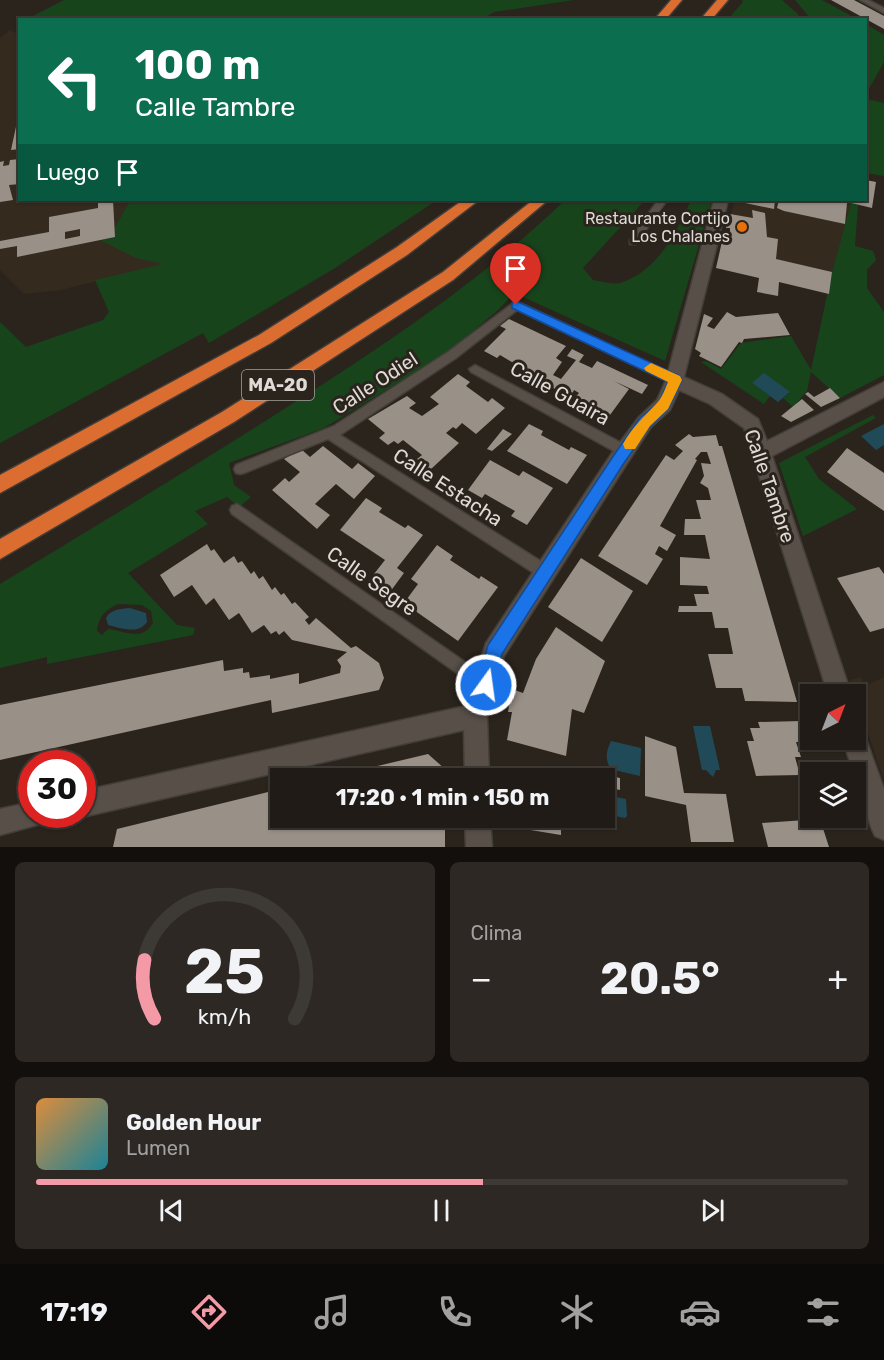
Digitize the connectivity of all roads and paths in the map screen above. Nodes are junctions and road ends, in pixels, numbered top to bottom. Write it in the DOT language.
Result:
graph roads {
  1 [pos="678,0"];
  2 [pos="723,0"];
  3 [pos="863,0"];
  4 [pos="884,11"];
  5 [pos="661,18"];
  6 [pos="707,18"];
  7 [pos="471,201"];
  8 [pos="540,201"];
  9 [pos="661,201"];
  10 [pos="721,201"];
  11 [pos="633,242"];
  12 [pos="516,305"];
  13 [pos="475,369"];
  14 [pos="675,380"];
  15 [pos="884,389"];
  16 [pos="329,434"];
  17 [pos="625,451"];
  18 [pos="761,453"];
  19 [pos="240,469"];
  20 [pos="0,485"];
  21 [pos="237,510"];
  22 [pos="0,550"];
  23 [pos="545,572"];
  24 [pos="837,684"];
  25 [pos="486,685"];
  26 [pos="475,716"];
  27 [pos="859,750"];
  28 [pos="477,768"];
  29 [pos="96,801"];
  30 [pos="18,818"];
  31 [pos="0,822"];
  32 [pos="884,827"];
  33 [pos="478,828"];
  34 [pos="478,847"];
  1 -- 5 [label="highway"];
  2 -- 6 [label="highway"];
  3 -- 4 [label="lane"];
  7 -- 20 [label="highway, MA-20"];
  8 -- 22 [label="highway, MA-20"];
  9 -- 11 [label="lane"];
  10 -- 14 [label="street"];
  12 -- 14 [label="lane, Calle Tambre"];
  12 -- 16 [label="lane, Calle Odiel"];
  13 -- 17 [label="lane, Calle Guaira"];
  14 -- 17 [label="street"];
  14 -- 18 [label="street, Calle Tambre"];
  15 -- 18 [label="street"];
  16 -- 19 [label="lane, Calle Odiel"];
  16 -- 23 [label="lane, Calle Estacha"];
  17 -- 23 [label="street"];
  18 -- 24 [label="street, Calle Tambre"];
  21 -- 25 [label="lane, Calle Segre"];
  23 -- 25 [label="street"];
  25 -- 26 [label="street"];
  26 -- 28 [label="street"];
  26 -- 29 [label="street"];
  27 -- 32 [label="street"];
  30 -- 31 [label="street"];
  33 -- 34 [label="street"];
}
